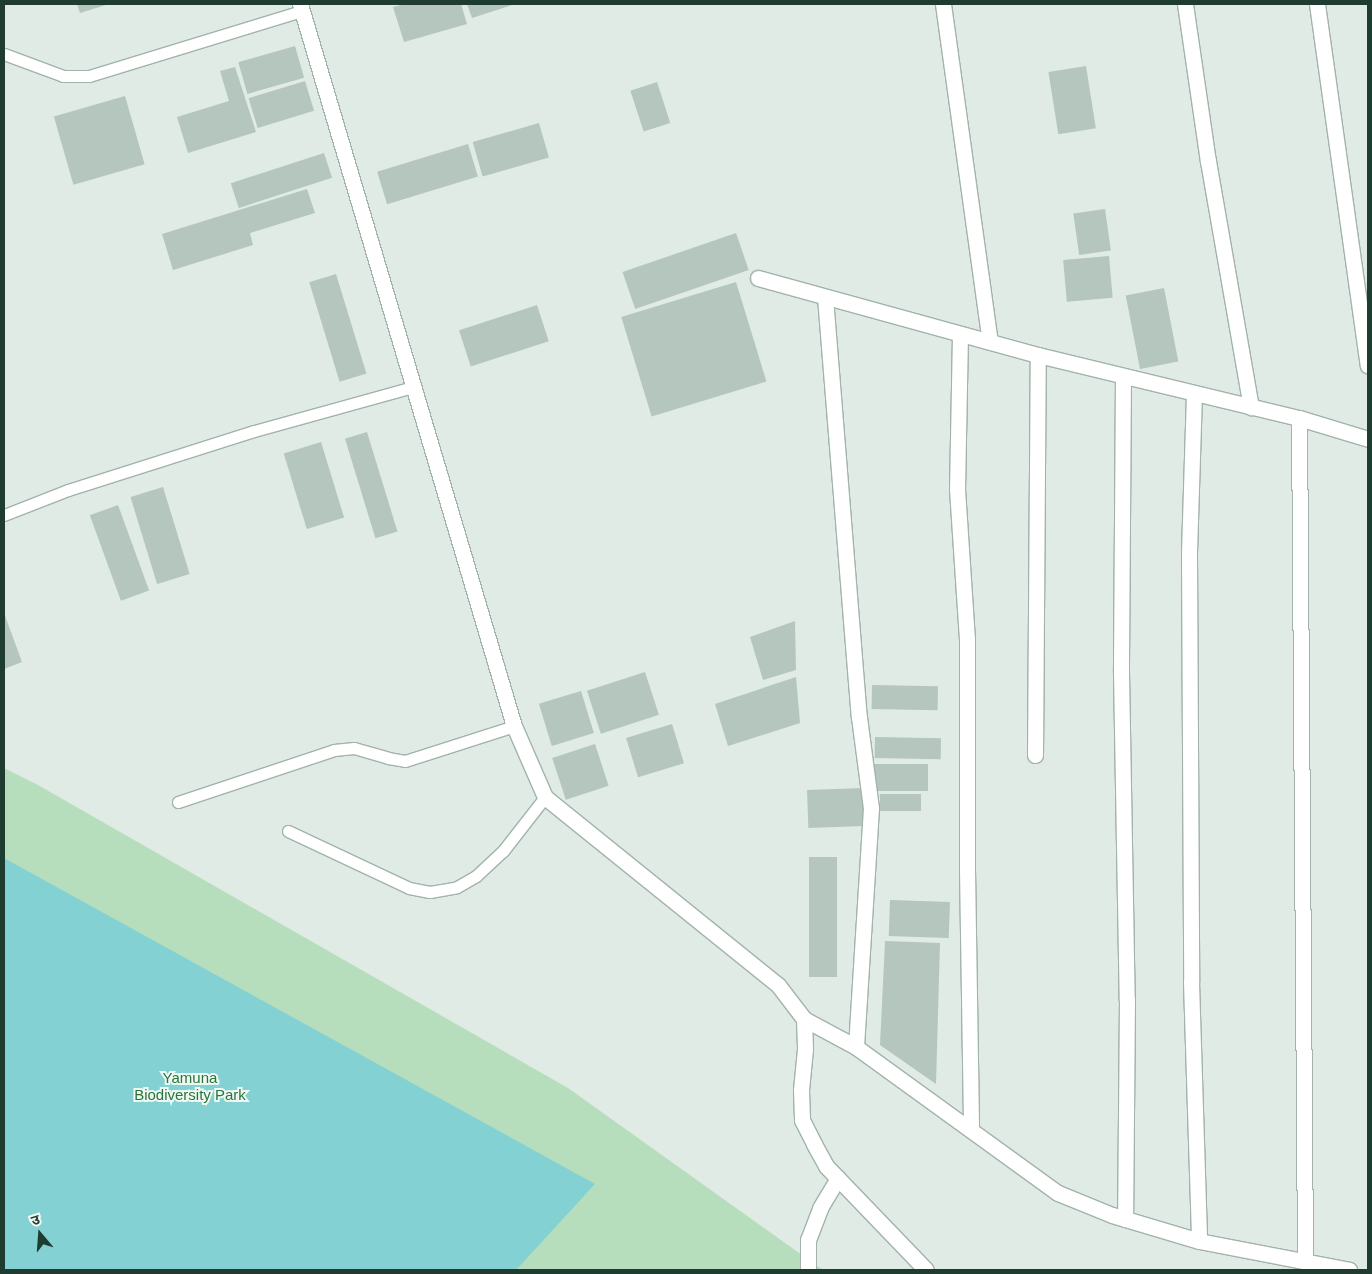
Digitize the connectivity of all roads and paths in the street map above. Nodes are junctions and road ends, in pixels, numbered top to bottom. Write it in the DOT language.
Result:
graph roads {
  1 [pos="943,4"];
  2 [pos="1185,4"];
  3 [pos="1317,4"];
  4 [pos="301,7"];
  5 [pos="4,54"];
  6 [pos="758,278"];
  7 [pos="825,297"];
  8 [pos="960,334"];
  9 [pos="990,342"];
  10 [pos="1038,355"];
  11 [pos="1368,365"];
  12 [pos="1123,377"];
  13 [pos="413,387"];
  14 [pos="1194,393"];
  15 [pos="1251,407"];
  16 [pos="1299,418"];
  17 [pos="1368,439"];
  18 [pos="4,515"];
  19 [pos="514,726"];
  20 [pos="1035,755"];
  21 [pos="545,797"];
  22 [pos="178,802"];
  23 [pos="288,830"];
  24 [pos="804,1019"];
  25 [pos="856,1047"];
  26 [pos="970,1129"];
  27 [pos="838,1178"];
  28 [pos="1125,1219"];
  29 [pos="1200,1241"];
  30 [pos="1305,1262"];
  31 [pos="808,1270"];
  32 [pos="926,1270"];
  33 [pos="1349,1270"];
  1 -- 9 [label="street"];
  2 -- 15 [label="street"];
  3 -- 11 [label="street"];
  4 -- 5 [label="lane"];
  4 -- 13 [label="street"];
  6 -- 7 [label="street"];
  7 -- 8 [label="street"];
  7 -- 25 [label="street"];
  8 -- 9 [label="street"];
  8 -- 26 [label="street"];
  9 -- 10 [label="street"];
  10 -- 12 [label="street"];
  10 -- 20 [label="street"];
  12 -- 14 [label="street"];
  12 -- 28 [label="street"];
  13 -- 18 [label="lane"];
  13 -- 19 [label="street"];
  14 -- 15 [label="street"];
  14 -- 29 [label="street"];
  15 -- 16 [label="street"];
  16 -- 17 [label="street"];
  16 -- 30 [label="street"];
  19 -- 21 [label="street"];
  19 -- 22 [label="lane"];
  21 -- 23 [label="lane"];
  21 -- 24 [label="street"];
  24 -- 25 [label="street"];
  24 -- 27 [label="street"];
  25 -- 26 [label="street"];
  26 -- 28 [label="street"];
  27 -- 31 [label="street"];
  27 -- 32 [label="street"];
  28 -- 29 [label="street"];
  29 -- 30 [label="street"];
  30 -- 33 [label="street"];
}
